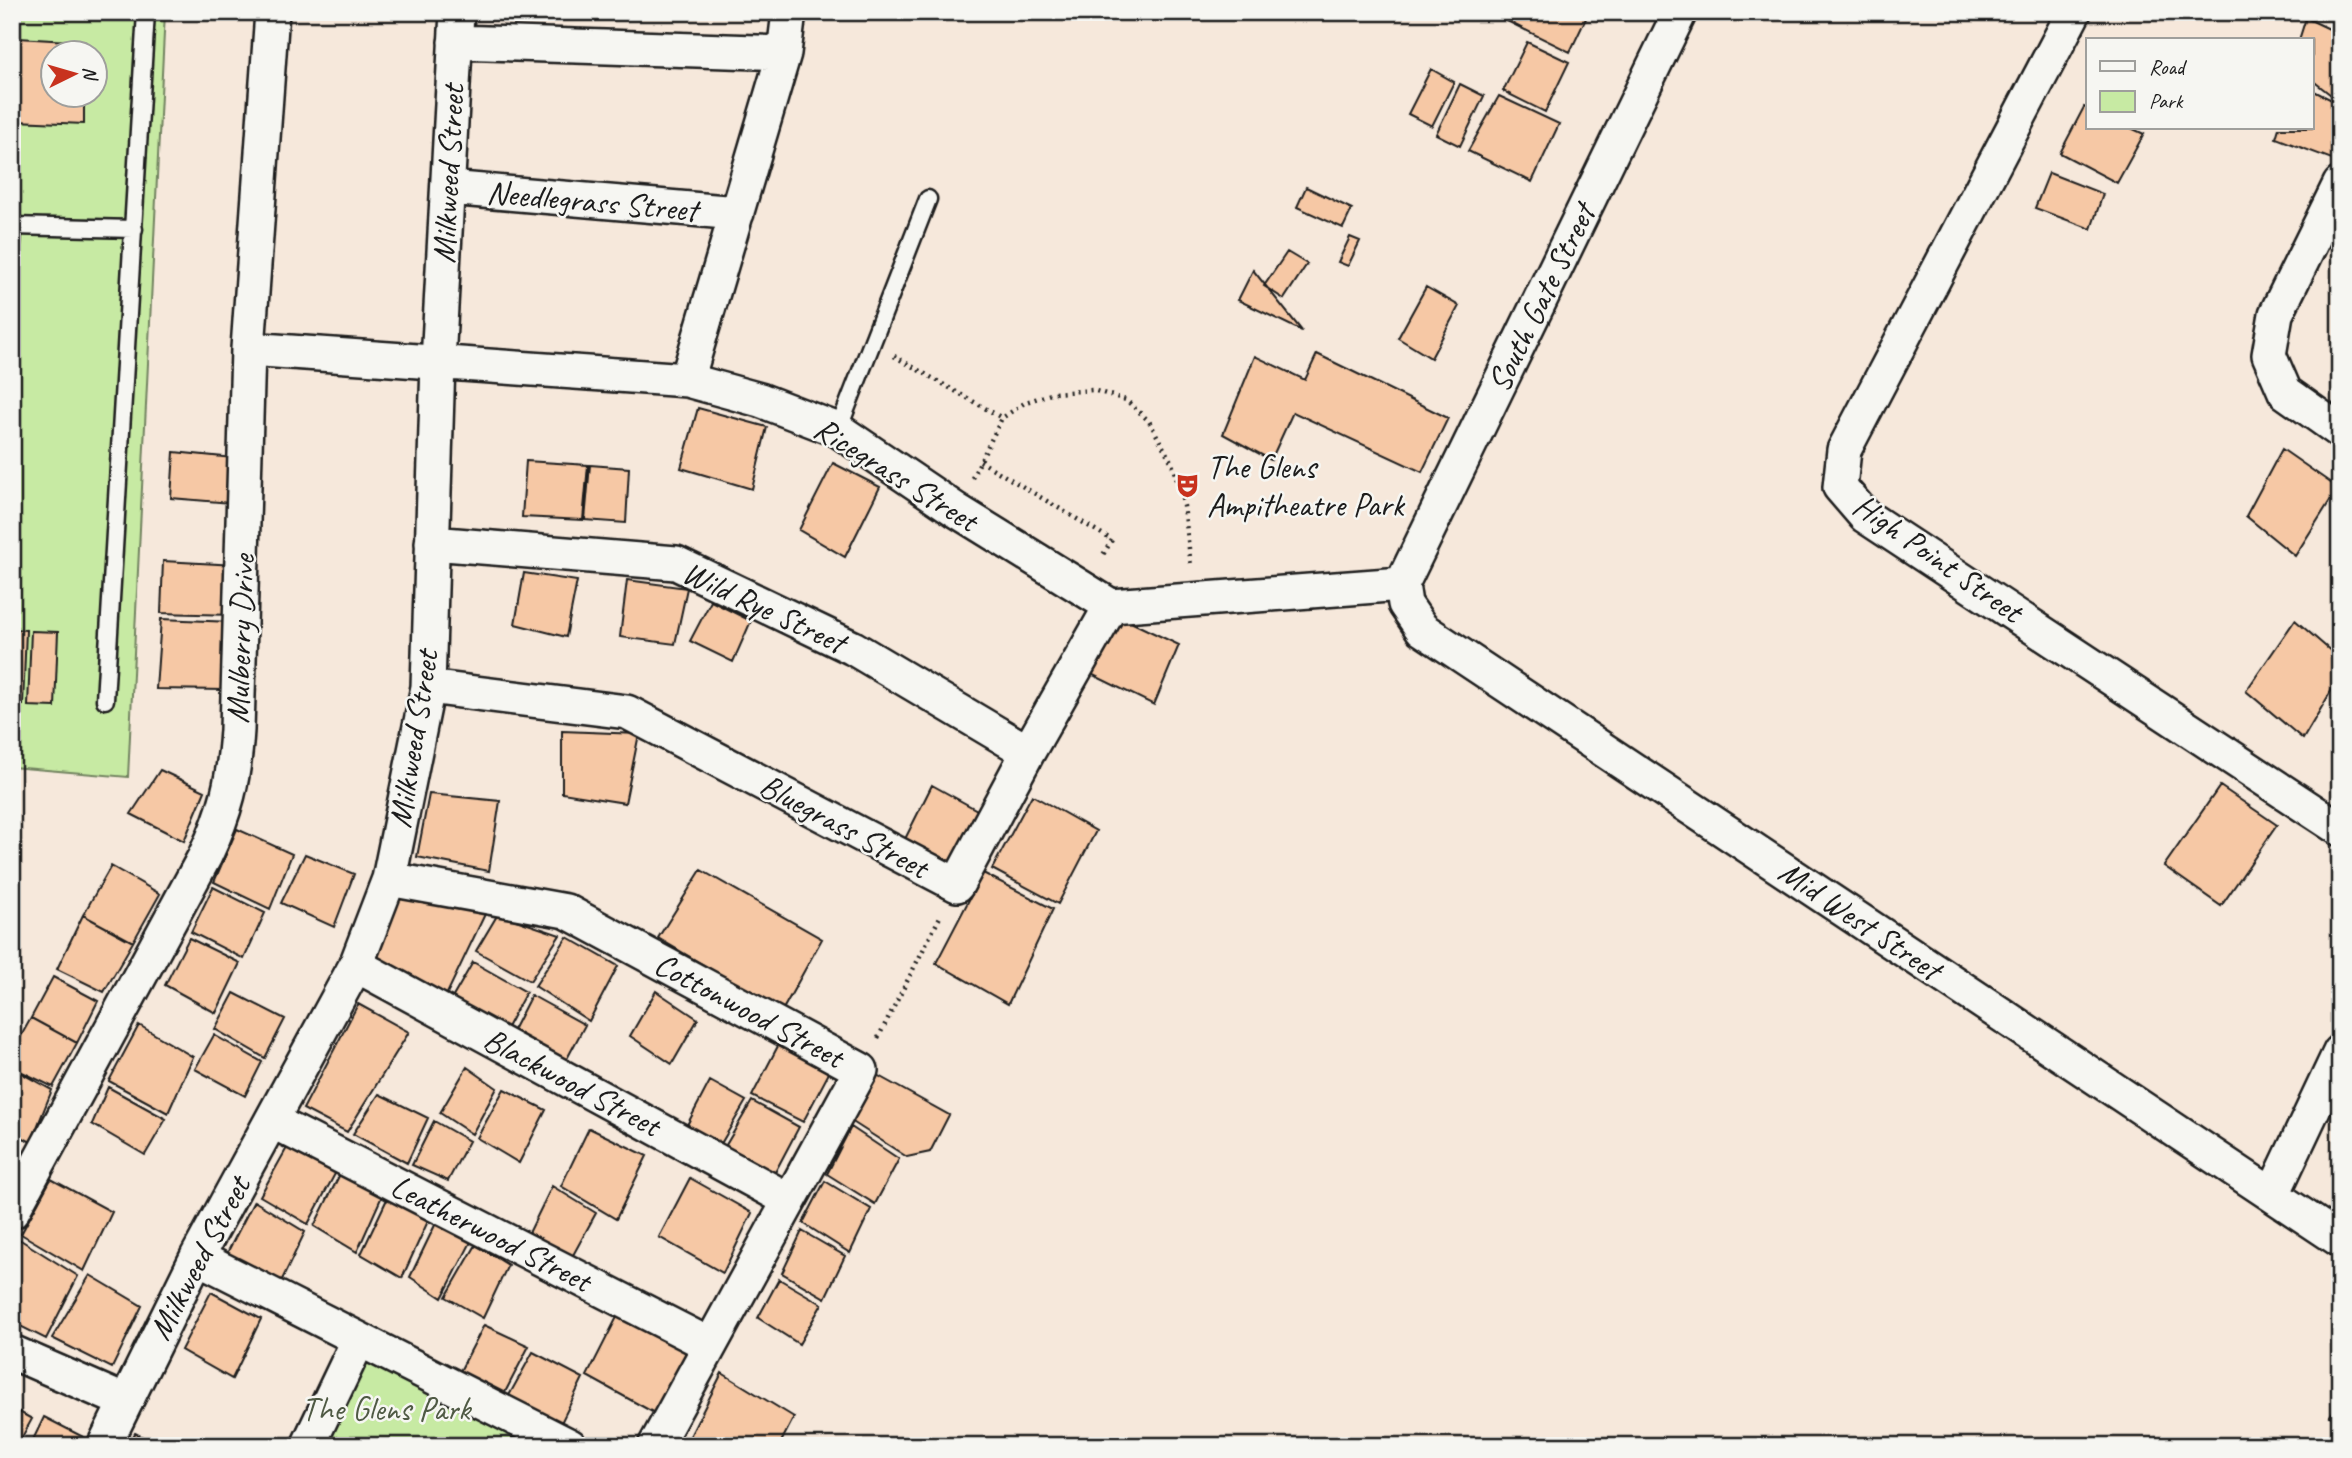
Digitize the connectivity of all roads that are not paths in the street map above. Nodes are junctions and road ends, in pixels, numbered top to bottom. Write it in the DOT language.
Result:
graph roads {
  1 [pos="146,12"];
  2 [pos="272,12"];
  3 [pos="789,12"];
  4 [pos="1679,12"];
  5 [pos="2074,12"];
  6 [pos="456,27"];
  7 [pos="784,53"];
  8 [pos="2340,184"];
  9 [pos="448,188"];
  10 [pos="928,199"];
  11 [pos="737,214"];
  12 [pos="12,226"];
  13 [pos="134,229"];
  14 [pos="248,349"];
  15 [pos="438,362"];
  16 [pos="687,380"];
  17 [pos="838,430"];
  18 [pos="2340,431"];
  19 [pos="432,543"];
  20 [pos="1402,584"];
  21 [pos="1098,598"];
  22 [pos="428,687"];
  23 [pos="105,700"];
  24 [pos="1028,752"];
  25 [pos="2340,829"];
  26 [pos="389,879"];
  27 [pos="356,965"];
  28 [pos="2340,1052"];
  29 [pos="272,1121"];
  30 [pos="2273,1195"];
  31 [pos="789,1200"];
  32 [pos="12,1212"];
  33 [pos="2340,1241"];
  34 [pos="197,1257"];
  35 [pos="359,1339"];
  36 [pos="710,1345"];
  37 [pos="12,1352"];
  38 [pos="124,1401"];
  39 [pos="103,1446"];
  40 [pos="308,1446"];
  41 [pos="570,1446"];
  42 [pos="655,1446"];
  1 -- 13 [label="lane"];
  2 -- 14 [label="street, Mulberry Drive"];
  3 -- 7 [label="street"];
  4 -- 20 [label="street, South Gate Street"];
  5 -- 25 [label="street, High Point Street"];
  6 -- 7 [label="street"];
  6 -- 9 [label="street, Milkweed Street"];
  7 -- 11 [label="street"];
  8 -- 18 [label="street"];
  9 -- 11 [label="street, Needlegrass Street"];
  9 -- 15 [label="street, Milkweed Street"];
  10 -- 17 [label="lane"];
  11 -- 16 [label="street"];
  12 -- 13 [label="lane"];
  13 -- 23 [label="lane"];
  14 -- 15 [label="street, Ricegrass Street"];
  14 -- 32 [label="street, Mulberry Drive"];
  15 -- 16 [label="street, Ricegrass Street"];
  15 -- 19 [label="street, Milkweed Street"];
  16 -- 17 [label="street, Ricegrass Street"];
  17 -- 21 [label="street, Ricegrass Street"];
  19 -- 22 [label="street, Milkweed Street"];
  19 -- 24 [label="street, Wild Rye Street"];
  20 -- 21 [label="street"];
  20 -- 30 [label="street, Mid West Street"];
  21 -- 24 [label="street, Bluegrass Street"];
  22 -- 24 [label="street, Bluegrass Street"];
  22 -- 26 [label="street, Milkweed Street"];
  26 -- 27 [label="street, Milkweed Street"];
  26 -- 31 [label="street, Cottonwood Street"];
  27 -- 29 [label="street, Milkweed Street"];
  27 -- 31 [label="street, Blackwood Street"];
  28 -- 30 [label="street"];
  29 -- 34 [label="street, Milkweed Street"];
  29 -- 36 [label="street, Leatherwood Street"];
  30 -- 33 [label="street, Mid West Street"];
  31 -- 36 [label="street, Cottonwood Street"];
  34 -- 35 [label="street"];
  34 -- 38 [label="street, Milkweed Street"];
  35 -- 40 [label="street"];
  35 -- 41 [label="street"];
  36 -- 42 [label="street, Cottonwood Street"];
  37 -- 38 [label="street"];
  38 -- 39 [label="street, Milkweed Street"];
}
